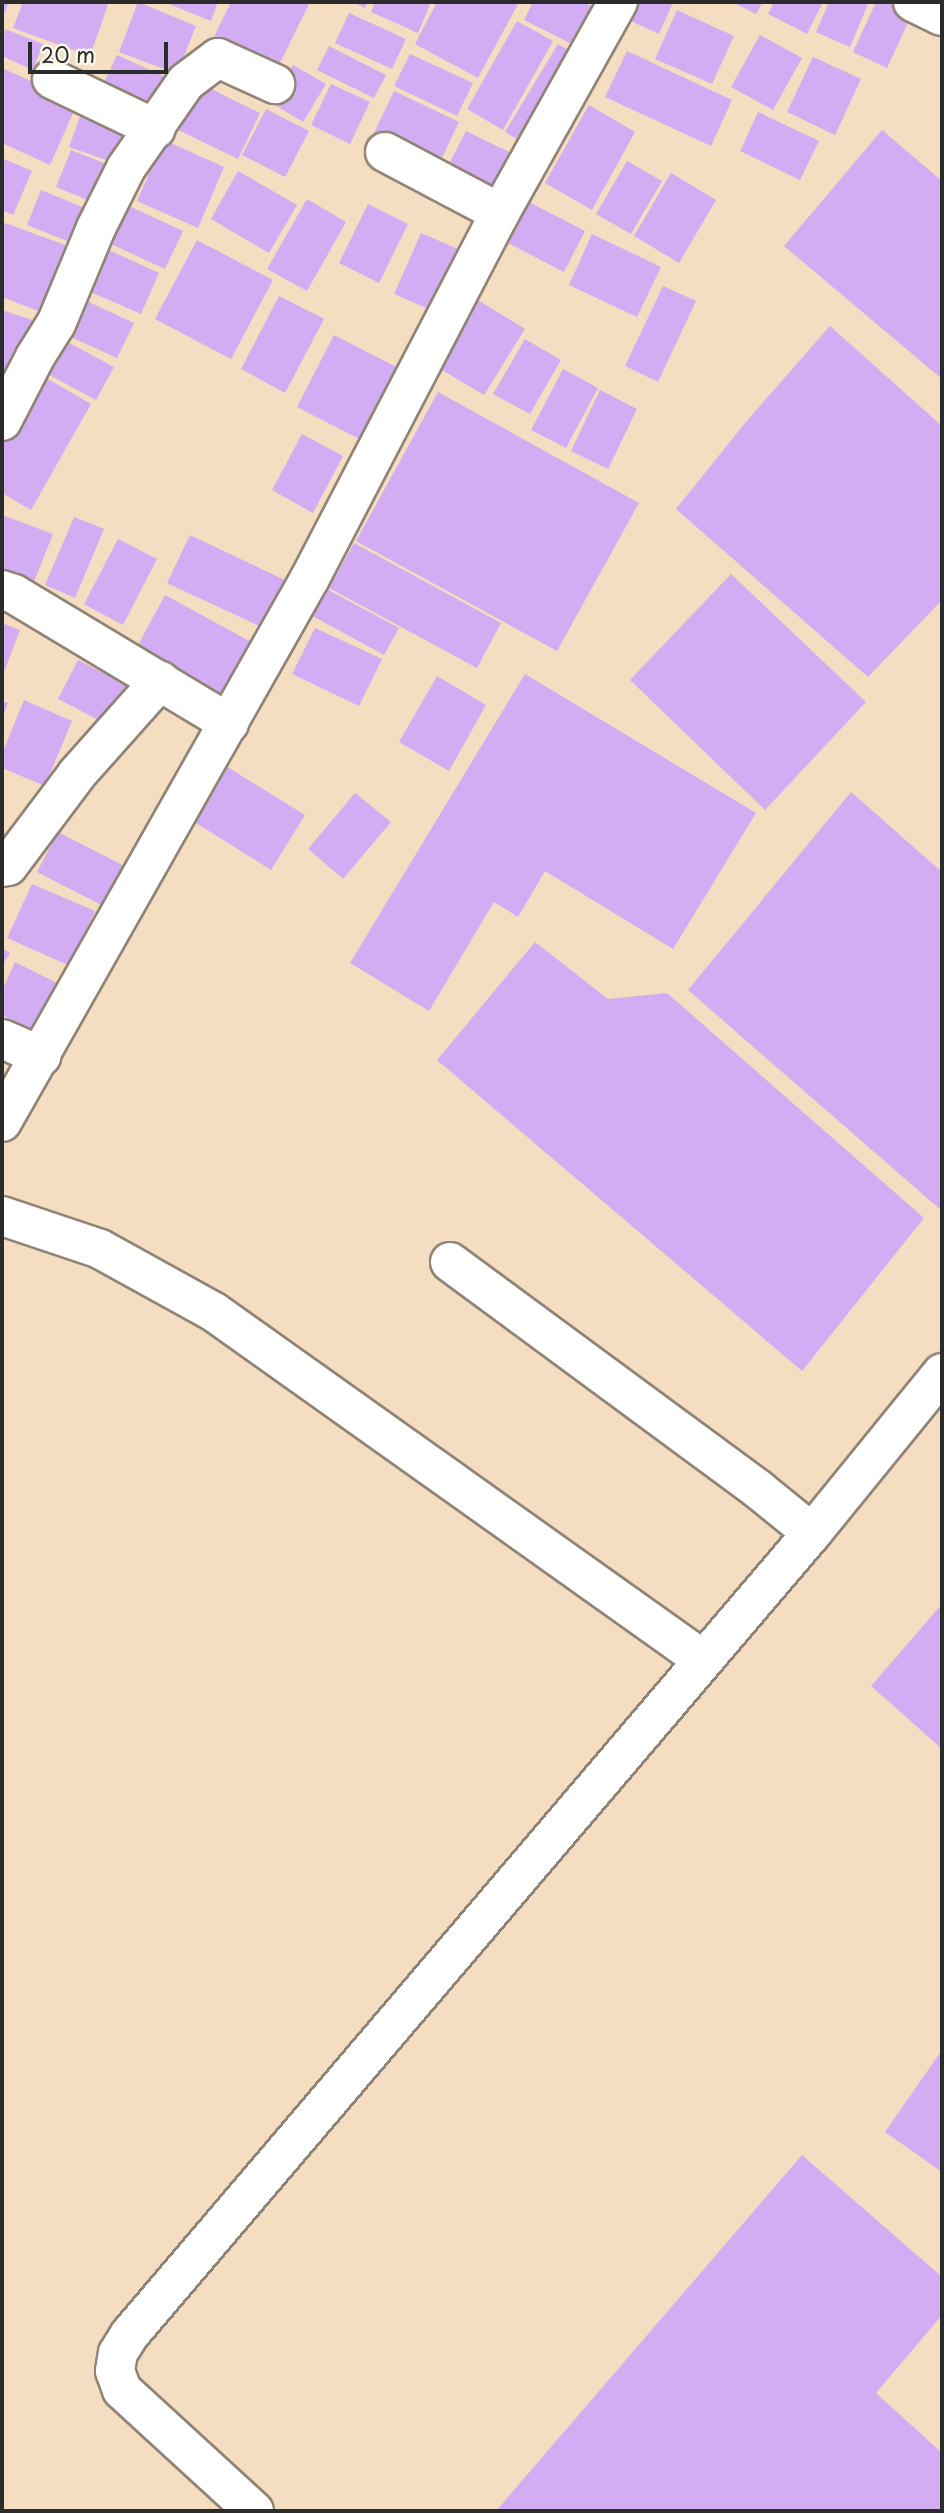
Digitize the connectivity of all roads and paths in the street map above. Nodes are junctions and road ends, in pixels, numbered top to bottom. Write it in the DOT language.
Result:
graph roads {
  1 [pos="618,2"];
  2 [pos="913,2"];
  3 [pos="942,16"];
  4 [pos="52,79"];
  5 [pos="275,84"];
  6 [pos="156,129"];
  7 [pos="385,152"];
  8 [pos="500,213"];
  9 [pos="2,421"];
  10 [pos="2,590"];
  11 [pos="160,681"];
  12 [pos="229,723"];
  13 [pos="2,867"];
  14 [pos="2,1039"];
  15 [pos="41,1056"];
  16 [pos="2,1122"];
  17 [pos="2,1216"];
  18 [pos="450,1262"];
  19 [pos="942,1373"];
  20 [pos="812,1533"];
  21 [pos="702,1660"];
  22 [pos="254,2511"];
  1 -- 8 [label="street"];
  2 -- 3 [label="street"];
  4 -- 6 [label="street"];
  5 -- 6 [label="street"];
  6 -- 9 [label="street"];
  7 -- 8 [label="street"];
  8 -- 12 [label="street"];
  10 -- 11 [label="street"];
  11 -- 12 [label="street"];
  11 -- 13 [label="street"];
  12 -- 15 [label="street"];
  14 -- 15 [label="street"];
  15 -- 16 [label="street"];
  17 -- 21 [label="street"];
  18 -- 20 [label="street"];
  19 -- 20 [label="street"];
  20 -- 21 [label="street"];
  21 -- 22 [label="street"];
}
